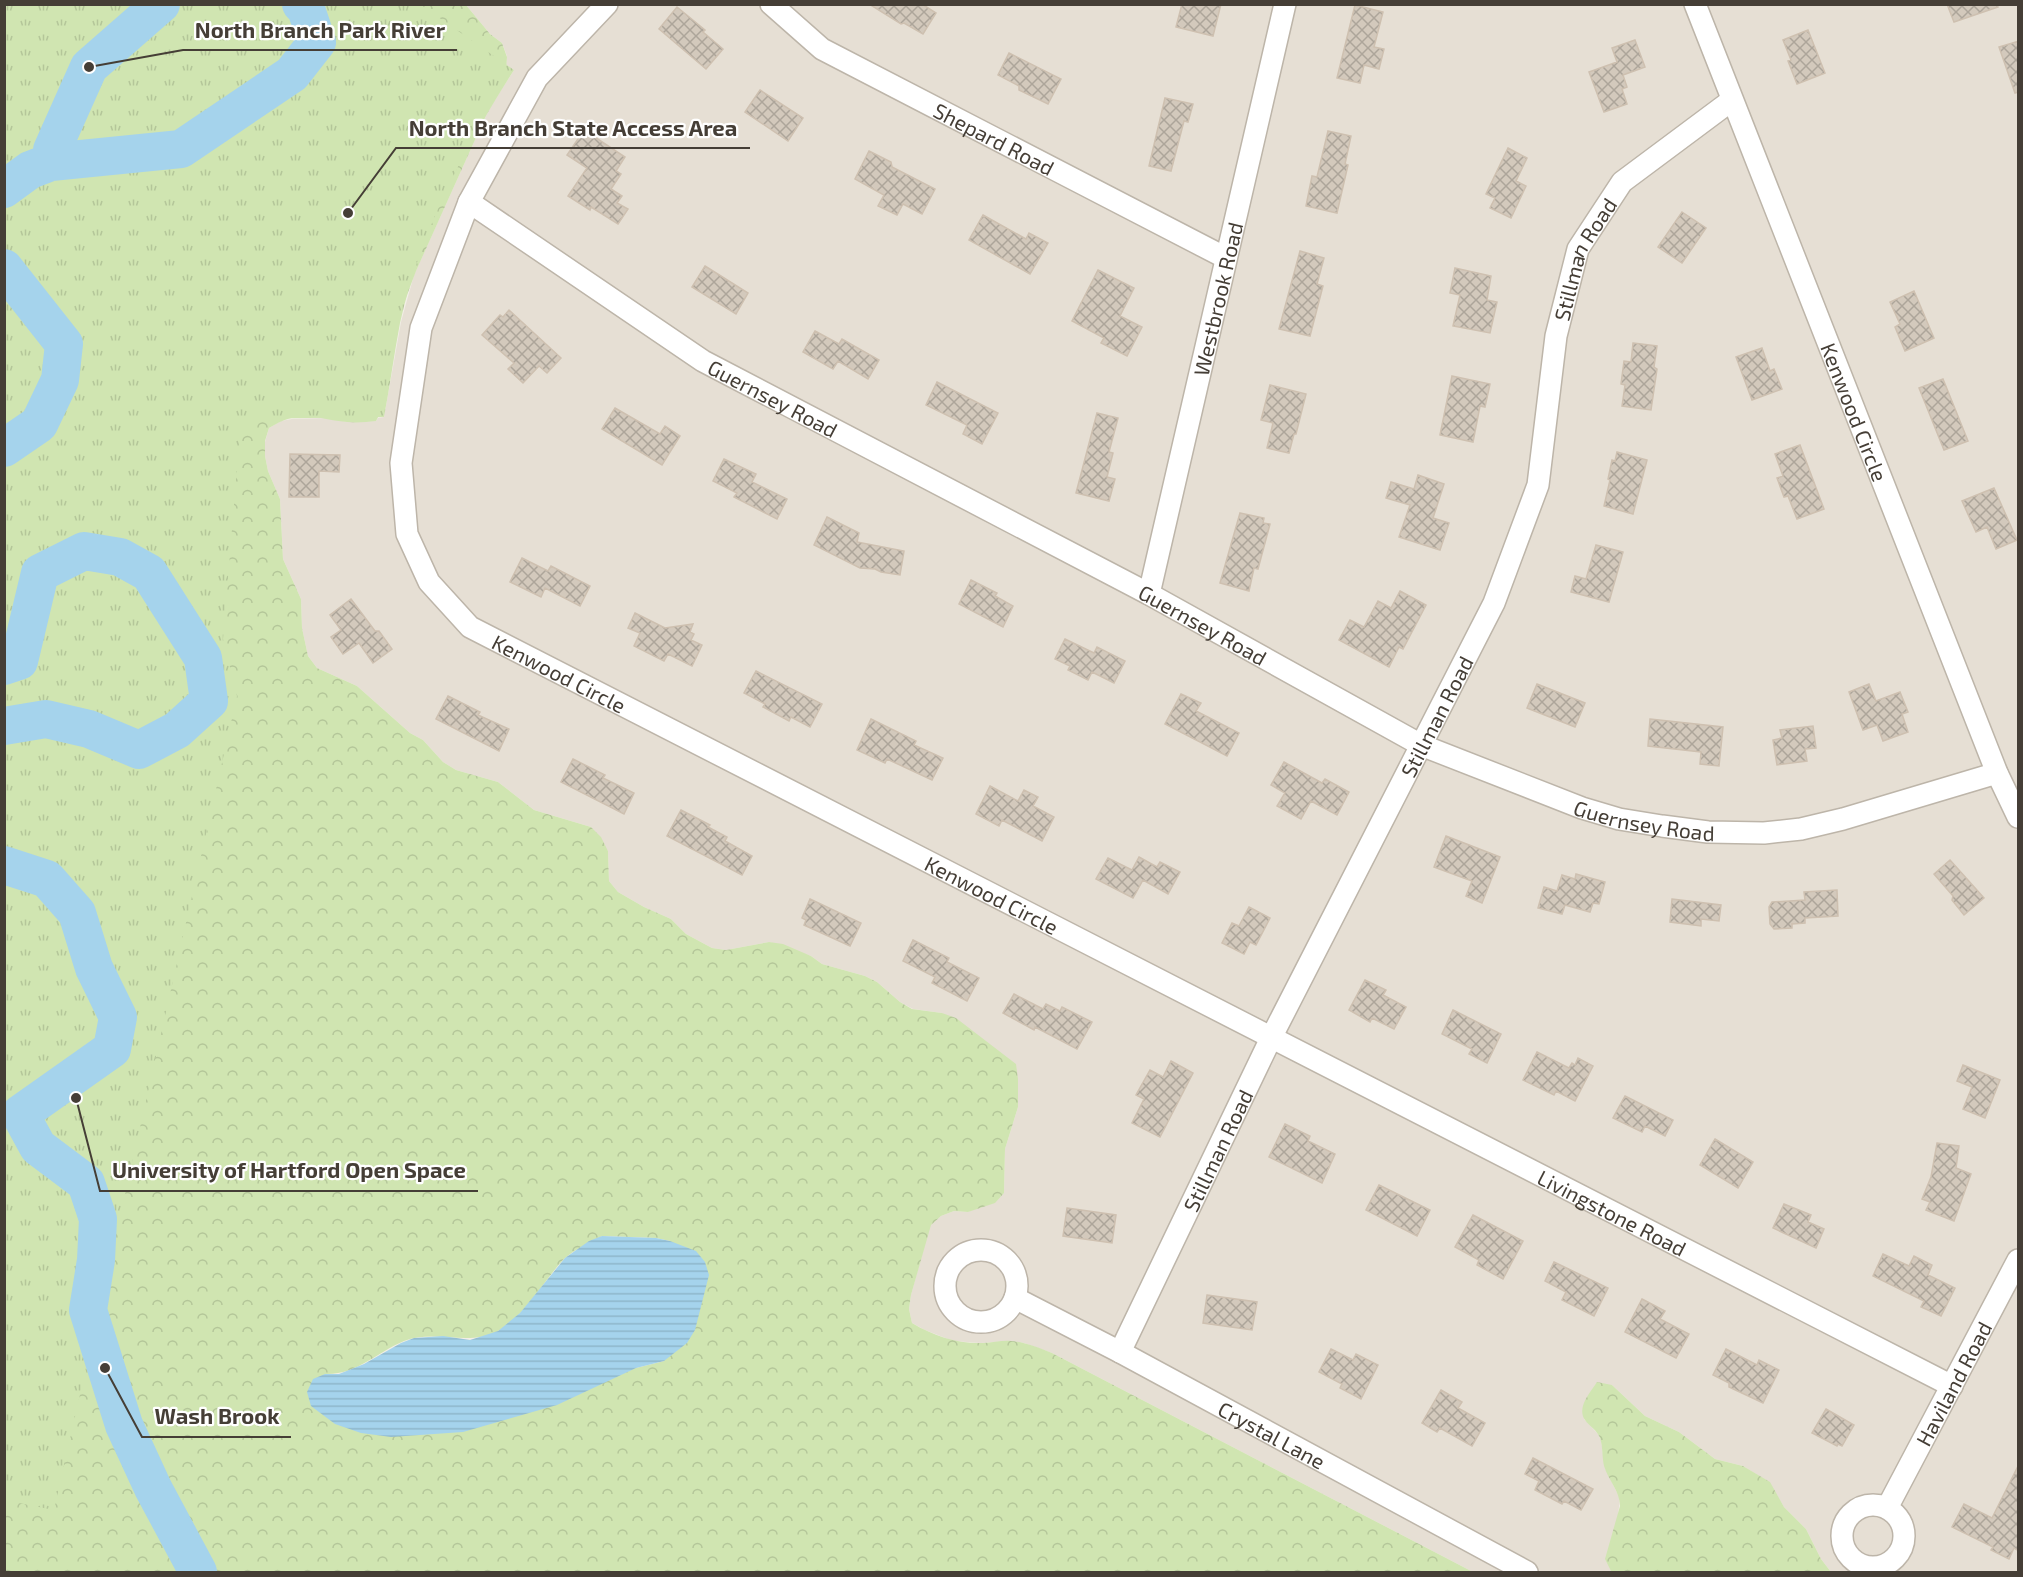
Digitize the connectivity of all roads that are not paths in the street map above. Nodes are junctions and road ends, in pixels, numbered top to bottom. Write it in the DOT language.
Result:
graph roads {
  1 [pos="607,4"];
  2 [pos="771,4"];
  3 [pos="1285,4"];
  4 [pos="1695,4"];
  5 [pos="1731,99"];
  6 [pos="469,202"];
  7 [pos="1226,258"];
  8 [pos="1149,594"];
  9 [pos="1421,745"];
  10 [pos="1997,773"];
  11 [pos="2019,817"];
  12 [pos="1272,1036"];
  13 [pos="2019,1260"];
  14 [pos="1015,1298"];
  15 [pos="1120,1352"];
  16 [pos="1952,1386"];
  17 [pos="1887,1508"];
  18 [pos="1527,1572"];
  1 -- 6 [label="street, Kenwood Circle"];
  2 -- 7 [label="street, Shepard Road"];
  3 -- 7 [label="street, Westbrook Road"];
  4 -- 5 [label="street, Kenwood Circle"];
  5 -- 9 [label="street, Stillman Road"];
  5 -- 10 [label="street, Kenwood Circle"];
  6 -- 8 [label="street, Guernsey Road"];
  6 -- 12 [label="street, Kenwood Circle"];
  7 -- 8 [label="street, Westbrook Road"];
  8 -- 9 [label="street, Guernsey Road"];
  9 -- 10 [label="street, Guernsey Road"];
  9 -- 12 [label="street, Stillman Road"];
  10 -- 11 [label="street, Kenwood Circle"];
  12 -- 15 [label="street, Stillman Road"];
  12 -- 16 [label="street, Livingstone Road"];
  13 -- 16 [label="street, Haviland Road"];
  14 -- 15 [label="street, Crystal Lane"];
  15 -- 18 [label="street, Crystal Lane"];
  16 -- 17 [label="street, Haviland Road"];
}
